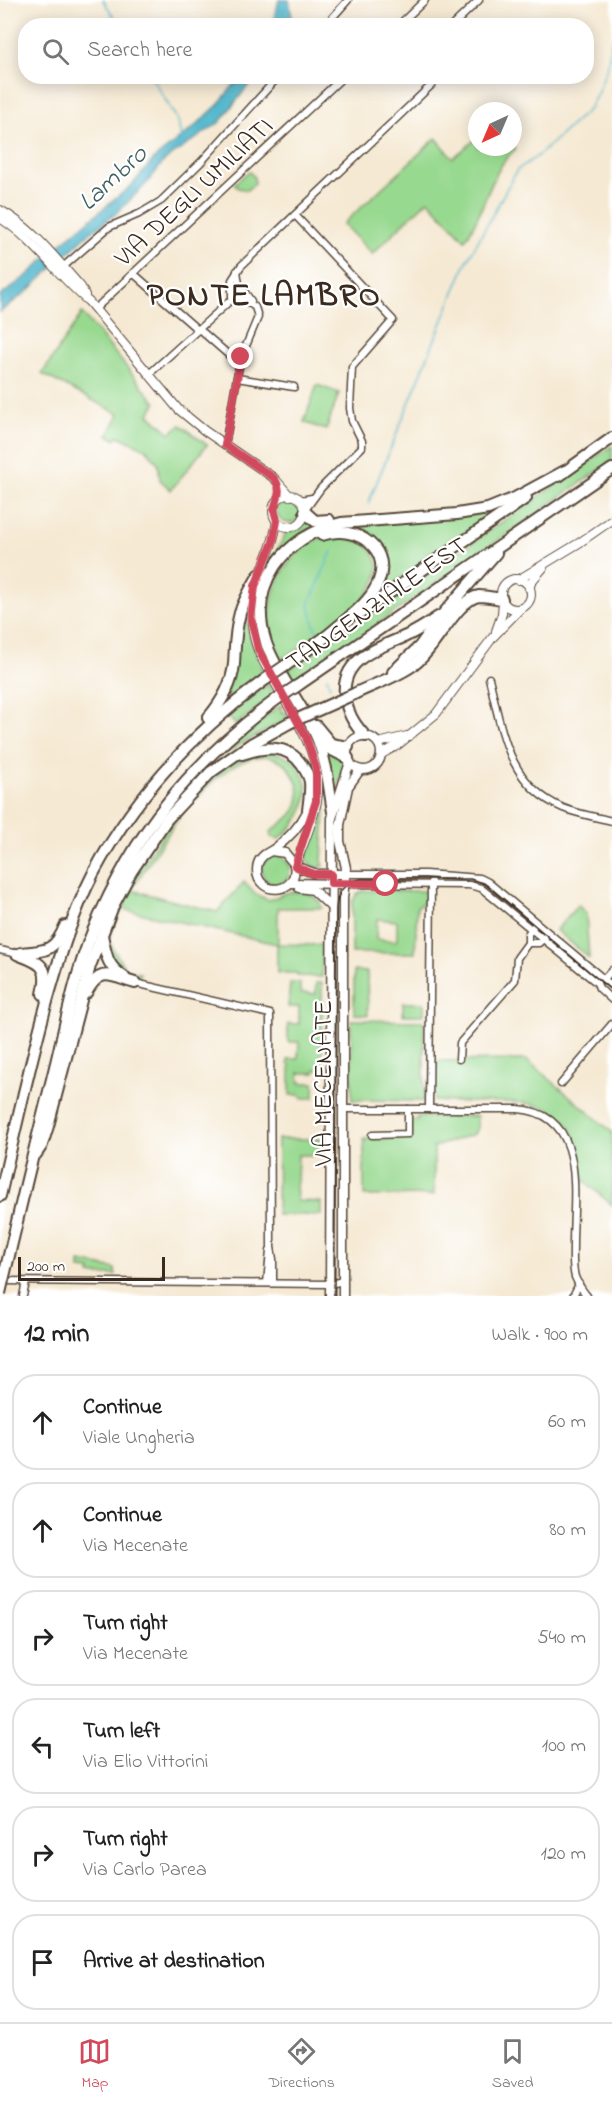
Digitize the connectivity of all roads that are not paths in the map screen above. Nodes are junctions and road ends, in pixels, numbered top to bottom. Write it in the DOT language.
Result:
graph roads {
  1 [pos="348,0"];
  2 [pos="425,0"];
  3 [pos="479,0"];
  4 [pos="332,18"];
  5 [pos="406,18"];
  6 [pos="460,18"];
  7 [pos="272,84"];
  8 [pos="336,84"];
  9 [pos="432,86"];
  10 [pos="0,210"];
  11 [pos="295,215"];
  12 [pos="0,218"];
  13 [pos="47,254"];
  14 [pos="60,267"];
  15 [pos="237,270"];
  16 [pos="133,273"];
  17 [pos="232,299"];
  18 [pos="255,307"];
  19 [pos="95,309"];
  20 [pos="198,329"];
  21 [pos="239,364"];
  22 [pos="149,374"];
  23 [pos="237,378"];
  24 [pos="294,387"];
  25 [pos="612,438"];
  26 [pos="225,445"];
  27 [pos="612,468"];
  28 [pos="565,471"];
  29 [pos="277,482"];
  30 [pos="290,496"];
  31 [pos="312,498"];
  32 [pos="279,499"];
  33 [pos="300,500"];
  34 [pos="305,511"];
  35 [pos="400,518"];
  36 [pos="612,520"];
  37 [pos="277,521"];
  38 [pos="288,527"];
  39 [pos="273,542"];
  40 [pos="507,542"];
  41 [pos="550,561"];
  42 [pos="259,575"];
  43 [pos="518,579"];
  44 [pos="530,588"];
  45 [pos="502,600"];
  46 [pos="520,609"];
  47 [pos="443,614"];
  48 [pos="326,637"];
  49 [pos="493,638"];
  50 [pos="489,678"];
  51 [pos="384,680"];
  52 [pos="365,736"];
  53 [pos="409,736"];
  54 [pos="317,738"];
  55 [pos="378,743"];
  56 [pos="382,754"];
  57 [pos="176,756"];
  58 [pos="233,756"];
  59 [pos="349,756"];
  60 [pos="316,768"];
  61 [pos="360,770"];
  62 [pos="308,810"];
  63 [pos="333,812"];
  64 [pos="612,821"];
  65 [pos="272,851"];
  66 [pos="295,866"];
  67 [pos="346,874"];
  68 [pos="92,876"];
  69 [pos="437,876"];
  70 [pos="331,879"];
  71 [pos="484,880"];
  72 [pos="345,884"];
  73 [pos="430,884"];
  74 [pos="287,885"];
  75 [pos="481,888"];
  76 [pos="331,907"];
  77 [pos="536,924"];
  78 [pos="531,930"];
  79 [pos="102,934"];
  80 [pos="546,936"];
  81 [pos="528,943"];
  82 [pos="0,950"];
  83 [pos="17,954"];
  84 [pos="612,970"];
  85 [pos="604,980"];
  86 [pos="135,983"];
  87 [pos="612,986"];
  88 [pos="612,1000"];
  89 [pos="80,1002"];
  90 [pos="612,1024"];
  91 [pos="31,1059"];
  92 [pos="459,1059"];
  93 [pos="561,1084"];
  94 [pos="343,1109"];
  95 [pos="408,1109"];
  96 [pos="429,1109"];
  97 [pos="372,1135"];
  98 [pos="30,1165"];
  99 [pos="0,1196"];
  100 [pos="0,1280"];
  101 [pos="343,1281"];
  102 [pos="26,1282"];
  103 [pos="270,1283"];
  104 [pos="330,1284"];
  105 [pos="579,1284"];
  106 [pos="0,1293"];
  107 [pos="23,1296"];
  108 [pos="330,1296"];
  109 [pos="343,1296"];
  110 [pos="573,1296"];
  111 [pos="587,1296"];
  1 -- 4 [label="street"];
  2 -- 5 [label="street"];
  3 -- 6 [label="street"];
  7 -- 14 [label="street"];
  8 -- 16 [label="street, VIA DEGLI UMILIATI"];
  9 -- 11 [label="street"];
  10 -- 13 [label="street"];
  11 -- 15 [label="street"];
  11 -- 31 [label="street"];
  12 -- 13 [label="street"];
  13 -- 14 [label="street"];
  14 -- 19 [label="street"];
  15 -- 17 [label="street"];
  15 -- 18 [label="street"];
  16 -- 19 [label="street, VIA DEGLI UMILIATI"];
  16 -- 20 [label="street"];
  17 -- 18 [label="street"];
  17 -- 20 [label="street"];
  18 -- 21 [label="street"];
  19 -- 22 [label="street"];
  20 -- 21 [label="street"];
  20 -- 22 [label="street"];
  21 -- 23 [label="street"];
  22 -- 26 [label="street"];
  23 -- 24 [label="street"];
  23 -- 26 [label="street"];
  25 -- 28 [label="highway, TANGENZIALE EST"];
  26 -- 29 [label="street"];
  27 -- 40 [label="highway, TANGENZIALE EST"];
  28 -- 35 [label="highway"];
  28 -- 48 [label="highway, TANGENZIALE EST"];
  29 -- 30 [label="street"];
  29 -- 32 [label="street"];
  30 -- 32 [label="street"];
  30 -- 33 [label="street"];
  31 -- 33 [label="street"];
  31 -- 34 [label="street"];
  32 -- 37 [label="street"];
  33 -- 34 [label="street"];
  34 -- 35 [label="highway"];
  34 -- 38 [label="street"];
  35 -- 54 [label="highway"];
  36 -- 41 [label="street"];
  37 -- 38 [label="street"];
  37 -- 39 [label="street"];
  38 -- 39 [label="street"];
  39 -- 42 [label="street"];
  40 -- 47 [label="highway"];
  40 -- 98 [label="highway, TANGENZIALE EST, bridge"];
  41 -- 43 [label="street"];
  41 -- 44 [label="street"];
  42 -- 57 [label="highway"];
  42 -- 60 [label="street"];
  43 -- 44 [label="street"];
  43 -- 45 [label="street"];
  44 -- 46 [label="street"];
  45 -- 46 [label="street"];
  45 -- 49 [label="street"];
  45 -- 51 [label="highway"];
  46 -- 49 [label="street"];
  47 -- 51 [label="highway"];
  47 -- 52 [label="highway"];
  48 -- 57 [label="highway, TANGENZIALE EST, bridge"];
  48 -- 59 [label="highway"];
  49 -- 53 [label="street"];
  50 -- 64 [label="street"];
  51 -- 58 [label="highway, bridge"];
  52 -- 55 [label="main road"];
  52 -- 59 [label="main road"];
  53 -- 55 [label="street"];
  53 -- 56 [label="street"];
  54 -- 59 [label="highway"];
  54 -- 63 [label="highway"];
  55 -- 56 [label="main road"];
  56 -- 61 [label="main road, VIA MECENATE"];
  57 -- 68 [label="highway, TANGENZIALE EST"];
  58 -- 62 [label="highway"];
  58 -- 79 [label="highway"];
  59 -- 61 [label="main road"];
  59 -- 63 [label="main road, VIA MECENATE"];
  60 -- 62 [label="street"];
  60 -- 66 [label="street"];
  61 -- 67 [label="main road, VIA MECENATE"];
  62 -- 65 [label="main road"];
  63 -- 70 [label="main road, VIA MECENATE"];
  65 -- 66 [label="main road"];
  65 -- 74 [label="main road"];
  66 -- 70 [label="main road"];
  66 -- 74 [label="main road"];
  67 -- 69 [label="street"];
  67 -- 70 [label="main road"];
  67 -- 72 [label="main road, VIA MECENATE"];
  68 -- 83 [label="highway"];
  68 -- 91 [label="highway, TANGENZIALE EST"];
  69 -- 71 [label="street"];
  69 -- 73 [label="street"];
  70 -- 72 [label="main road"];
  70 -- 74 [label="main road"];
  70 -- 76 [label="main road, VIA MECENATE"];
  71 -- 75 [label="street"];
  71 -- 77 [label="street"];
  72 -- 73 [label="street"];
  72 -- 94 [label="main road, VIA MECENATE"];
  73 -- 75 [label="street"];
  73 -- 96 [label="street"];
  74 -- 76 [label="main road"];
  75 -- 78 [label="street"];
  76 -- 104 [label="main road, VIA MECENATE"];
  77 -- 78 [label="street"];
  77 -- 80 [label="street"];
  78 -- 80 [label="street"];
  78 -- 81 [label="street"];
  79 -- 86 [label="highway"];
  79 -- 89 [label="highway"];
  80 -- 81 [label="street"];
  80 -- 85 [label="street"];
  80 -- 88 [label="street"];
  81 -- 92 [label="street"];
  82 -- 83 [label="street"];
  83 -- 91 [label="highway"];
  84 -- 85 [label="street"];
  85 -- 87 [label="street"];
  86 -- 89 [label="highway"];
  86 -- 103 [label="street"];
  89 -- 98 [label="highway"];
  90 -- 93 [label="street"];
  91 -- 99 [label="highway, TANGENZIALE EST"];
  94 -- 95 [label="street"];
  94 -- 101 [label="main road, VIA MECENATE"];
  95 -- 96 [label="street"];
  95 -- 97 [label="street"];
  96 -- 105 [label="street"];
  98 -- 106 [label="highway, TANGENZIALE EST, bridge"];
  100 -- 102 [label="street"];
  101 -- 104 [label="street"];
  101 -- 109 [label="main road, VIA MECENATE"];
  102 -- 103 [label="street"];
  102 -- 107 [label="street"];
  103 -- 104 [label="street"];
  104 -- 108 [label="main road, VIA MECENATE"];
  105 -- 110 [label="street"];
  105 -- 111 [label="street"];
}
